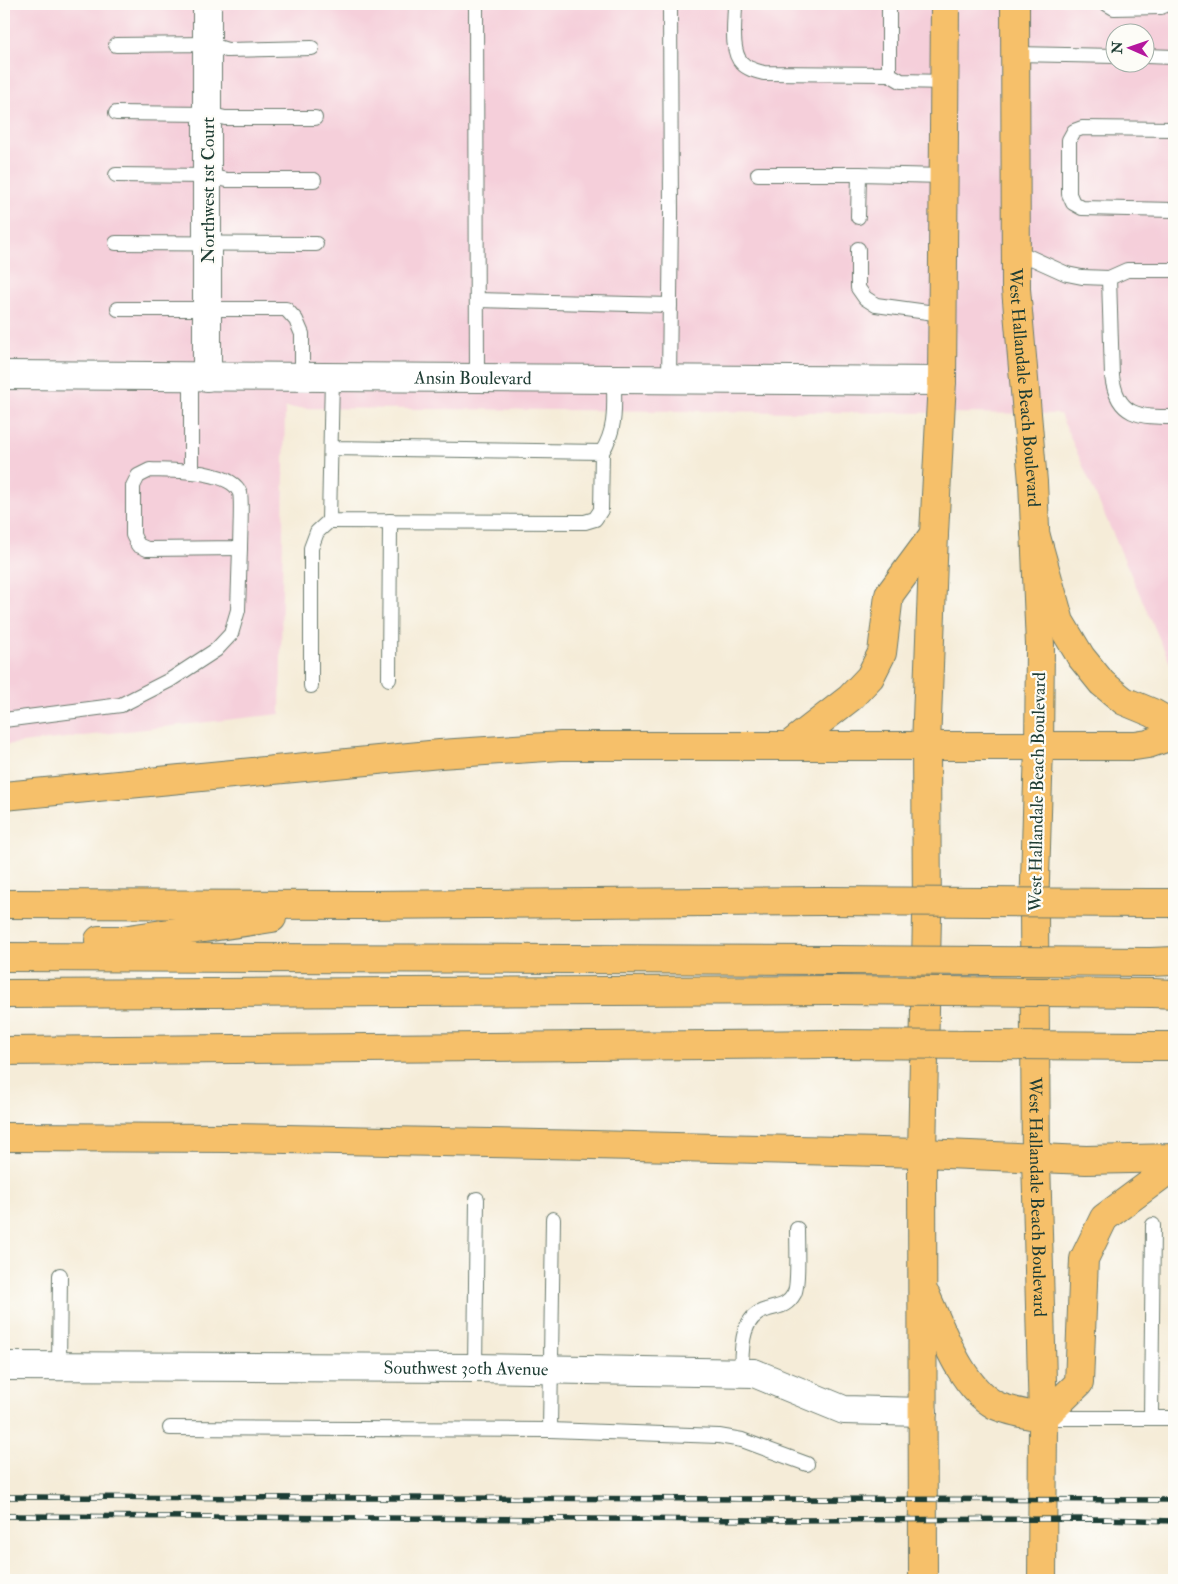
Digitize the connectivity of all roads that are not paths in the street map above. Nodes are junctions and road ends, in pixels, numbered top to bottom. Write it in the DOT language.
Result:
graph roads {
  1 [pos="207,4"];
  2 [pos="476,4"];
  3 [pos="670,4"];
  4 [pos="735,4"];
  5 [pos="889,4"];
  6 [pos="945,4"];
  7 [pos="1015,4"];
  8 [pos="1107,4"];
  9 [pos="1168,4"];
  10 [pos="208,44"];
  11 [pos="116,45"];
  12 [pos="312,48"];
  13 [pos="1015,54"];
  14 [pos="1106,56"];
  15 [pos="1156,56"];
  16 [pos="1174,57"];
  17 [pos="889,74"];
  18 [pos="945,82"];
  19 [pos="116,113"];
  20 [pos="208,114"];
  21 [pos="315,118"];
  22 [pos="1174,129"];
  23 [pos="758,174"];
  24 [pos="859,174"];
  25 [pos="116,175"];
  26 [pos="208,176"];
  27 [pos="944,176"];
  28 [pos="314,180"];
  29 [pos="1174,210"];
  30 [pos="858,217"];
  31 [pos="116,243"];
  32 [pos="208,243"];
  33 [pos="316,244"];
  34 [pos="858,249"];
  35 [pos="1016,251"];
  36 [pos="1174,270"];
  37 [pos="1109,278"];
  38 [pos="478,300"];
  39 [pos="670,305"];
  40 [pos="118,309"];
  41 [pos="207,309"];
  42 [pos="942,314"];
  43 [pos="4,375"];
  44 [pos="199,377"];
  45 [pos="302,377"];
  46 [pos="332,377"];
  47 [pos="477,378"];
  48 [pos="614,379"];
  49 [pos="669,380"];
  50 [pos="942,381"];
  51 [pos="1174,417"];
  52 [pos="331,448"];
  53 [pos="602,452"];
  54 [pos="190,471"];
  55 [pos="328,521"];
  56 [pos="390,521"];
  57 [pos="1035,533"];
  58 [pos="934,534"];
  59 [pos="240,548"];
  60 [pos="389,679"];
  61 [pos="311,686"];
  62 [pos="4,720"];
  63 [pos="1174,725"];
  64 [pos="1174,735"];
  65 [pos="926,744"];
  66 [pos="788,746"];
  67 [pos="1039,747"];
  68 [pos="4,796"];
  69 [pos="1162,903"];
  70 [pos="4,904"];
  71 [pos="365,905"];
  72 [pos="4,940"];
  73 [pos="4,957"];
  74 [pos="1162,962"];
  75 [pos="4,994"];
  76 [pos="1164,994"];
  77 [pos="4,1037"];
  78 [pos="1163,1046"];
  79 [pos="4,1051"];
  80 [pos="47,1051"];
  81 [pos="4,1137"];
  82 [pos="922,1153"];
  83 [pos="1174,1158"];
  84 [pos="1036,1159"];
  85 [pos="1174,1166"];
  86 [pos="477,1199"];
  87 [pos="553,1219"];
  88 [pos="1153,1225"];
  89 [pos="797,1229"];
  90 [pos="60,1275"];
  91 [pos="922,1287"];
  92 [pos="4,1366"];
  93 [pos="59,1366"];
  94 [pos="476,1368"];
  95 [pos="551,1369"];
  96 [pos="741,1373"];
  97 [pos="923,1412"];
  98 [pos="1043,1418"];
  99 [pos="1151,1418"];
  100 [pos="1174,1418"];
  101 [pos="170,1428"];
  102 [pos="550,1430"];
  103 [pos="807,1464"];
  104 [pos="923,1580"];
  105 [pos="1042,1580"];
  1 -- 10 [label="street, Northwest 1st Court"];
  2 -- 38 [label="lane"];
  3 -- 39 [label="lane"];
  4 -- 17 [label="lane"];
  5 -- 17 [label="lane"];
  6 -- 18 [label="main road"];
  7 -- 13 [label="main road, West Hallandale Beach Boulevard"];
  8 -- 9 [label="lane"];
  10 -- 11 [label="lane"];
  10 -- 12 [label="lane"];
  10 -- 20 [label="street, Northwest 1st Court"];
  13 -- 14 [label="lane"];
  13 -- 35 [label="main road, West Hallandale Beach Boulevard"];
  15 -- 16 [label="lane"];
  17 -- 18 [label="lane"];
  18 -- 27 [label="main road"];
  19 -- 20 [label="lane"];
  20 -- 21 [label="lane"];
  20 -- 26 [label="street, Northwest 1st Court"];
  22 -- 29 [label="lane"];
  23 -- 24 [label="lane"];
  24 -- 27 [label="lane"];
  24 -- 30 [label="lane"];
  25 -- 26 [label="lane"];
  26 -- 28 [label="lane"];
  26 -- 32 [label="street, Northwest 1st Court"];
  27 -- 42 [label="main road"];
  31 -- 32 [label="lane"];
  32 -- 33 [label="lane"];
  32 -- 41 [label="street, Northwest 1st Court"];
  34 -- 42 [label="lane"];
  35 -- 37 [label="lane"];
  35 -- 57 [label="main road, West Hallandale Beach Boulevard"];
  36 -- 37 [label="lane"];
  37 -- 51 [label="lane"];
  38 -- 39 [label="lane"];
  38 -- 47 [label="lane"];
  39 -- 49 [label="lane"];
  40 -- 41 [label="lane"];
  41 -- 44 [label="street, Northwest 1st Court"];
  41 -- 45 [label="lane"];
  42 -- 50 [label="main road"];
  43 -- 44 [label="street, Ansin Boulevard"];
  44 -- 45 [label="street, Ansin Boulevard"];
  44 -- 54 [label="lane"];
  45 -- 46 [label="street, Ansin Boulevard"];
  46 -- 47 [label="street, Ansin Boulevard"];
  46 -- 52 [label="lane"];
  47 -- 48 [label="street, Ansin Boulevard"];
  48 -- 49 [label="street, Ansin Boulevard"];
  48 -- 53 [label="lane"];
  49 -- 50 [label="street, Ansin Boulevard"];
  50 -- 58 [label="main road"];
  52 -- 53 [label="lane"];
  52 -- 55 [label="lane"];
  53 -- 56 [label="lane"];
  54 -- 59 [label="lane"];
  54 -- 59 [label="lane"];
  55 -- 56 [label="lane"];
  55 -- 61 [label="lane"];
  56 -- 60 [label="lane"];
  57 -- 63 [label="main road"];
  57 -- 67 [label="main road, West Hallandale Beach Boulevard"];
  58 -- 65 [label="main road"];
  58 -- 66 [label="main road"];
  59 -- 62 [label="lane"];
  64 -- 67 [label="main road"];
  65 -- 66 [label="main road"];
  65 -- 67 [label="main road"];
  65 -- 82 [label="main road"];
  66 -- 68 [label="main road"];
  67 -- 84 [label="main road, West Hallandale Beach Boulevard"];
  69 -- 71 [label="main road, bridge"];
  70 -- 71 [label="main road"];
  71 -- 72 [label="main road"];
  73 -- 74 [label="main road, bridge"];
  75 -- 76 [label="main road, bridge"];
  77 -- 80 [label="main road"];
  78 -- 80 [label="main road, bridge"];
  79 -- 80 [label="main road"];
  81 -- 82 [label="main road"];
  82 -- 84 [label="main road"];
  82 -- 91 [label="main road"];
  83 -- 84 [label="main road"];
  84 -- 98 [label="main road, West Hallandale Beach Boulevard"];
  85 -- 98 [label="main road"];
  86 -- 94 [label="lane"];
  87 -- 95 [label="lane"];
  88 -- 99 [label="lane"];
  89 -- 96 [label="lane"];
  90 -- 93 [label="lane"];
  91 -- 97 [label="main road"];
  91 -- 98 [label="main road"];
  92 -- 93 [label="street, Southwest 30th Avenue"];
  93 -- 94 [label="street, Southwest 30th Avenue"];
  94 -- 95 [label="street, Southwest 30th Avenue"];
  95 -- 96 [label="street, Southwest 30th Avenue"];
  95 -- 102 [label="lane"];
  96 -- 97 [label="street, Southwest 30th Avenue"];
  97 -- 104 [label="main road"];
  98 -- 99 [label="lane"];
  98 -- 105 [label="main road, West Hallandale Beach Boulevard"];
  99 -- 100 [label="lane"];
  101 -- 102 [label="lane"];
  102 -- 103 [label="lane"];
}
